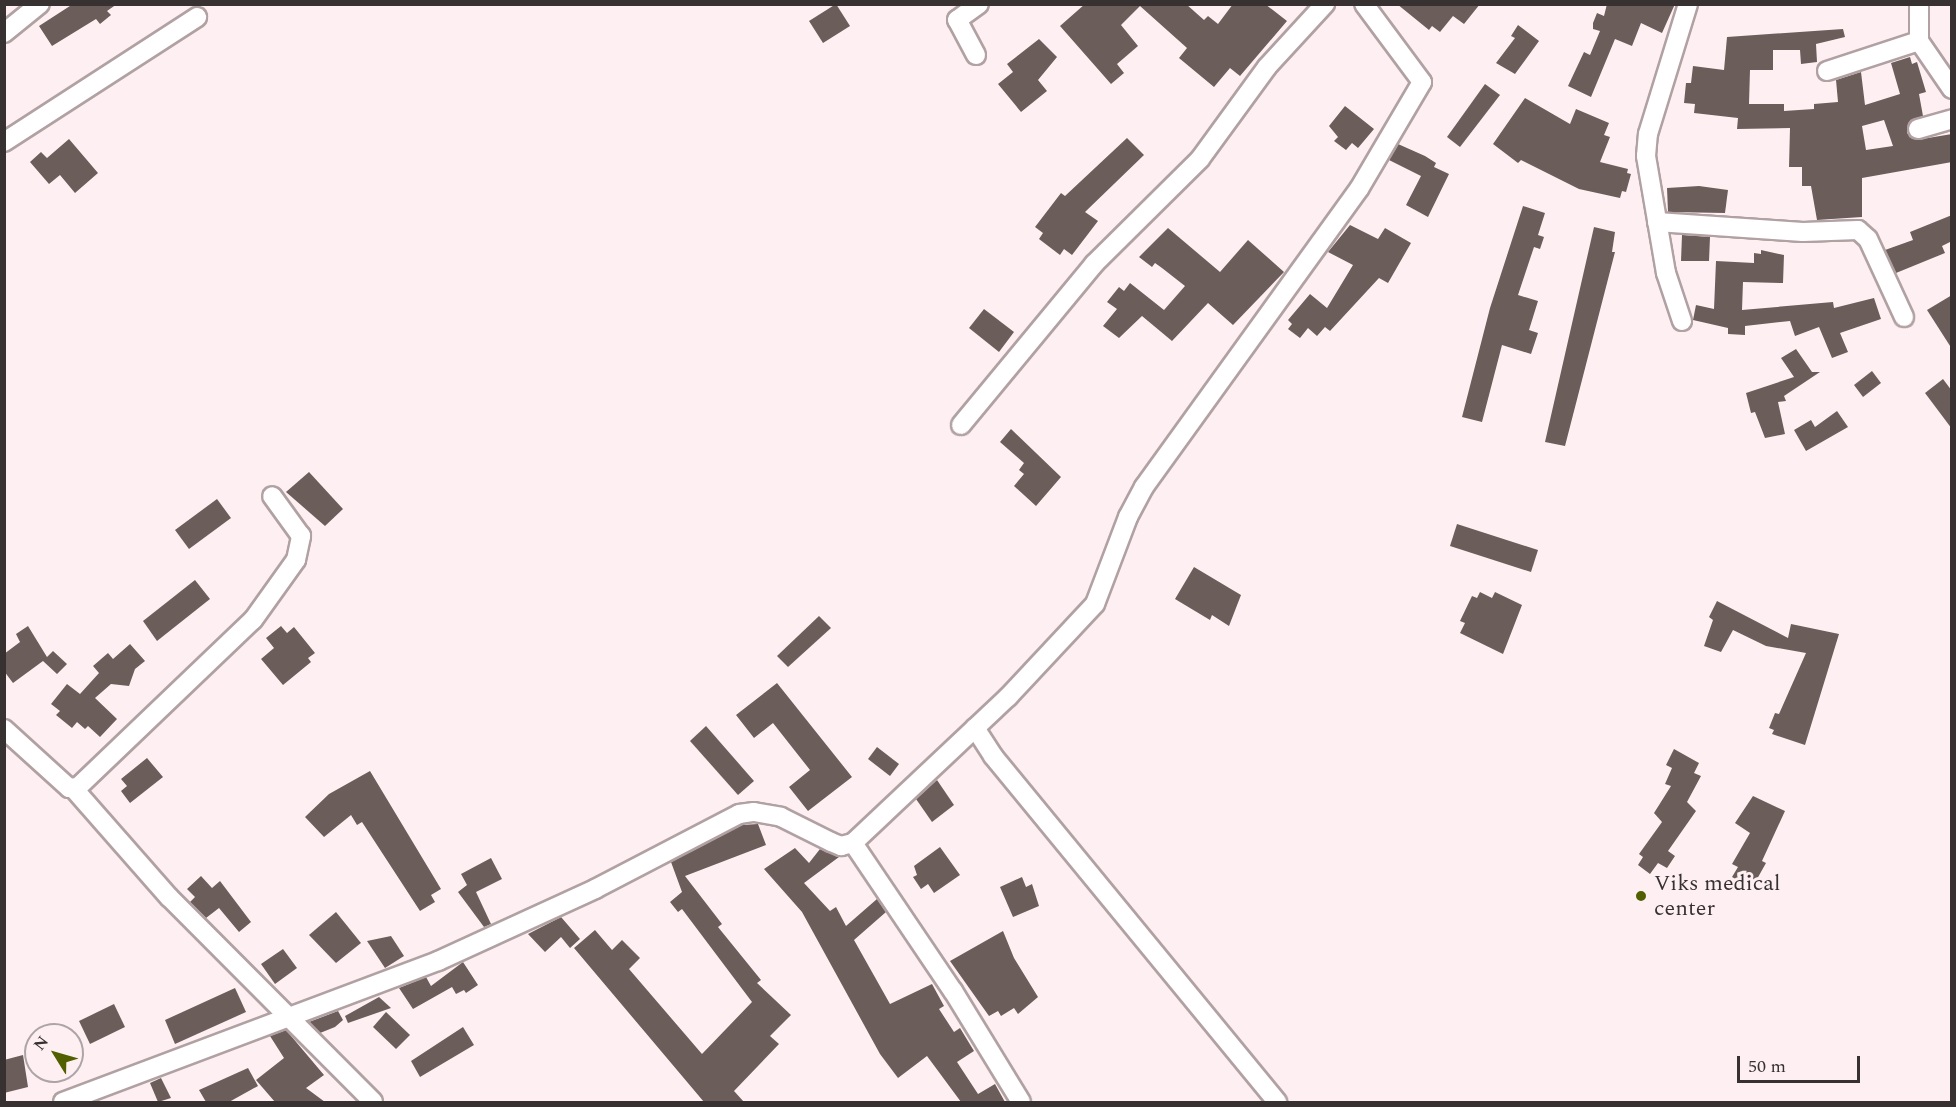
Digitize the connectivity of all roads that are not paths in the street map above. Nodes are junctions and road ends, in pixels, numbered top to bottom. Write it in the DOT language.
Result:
graph roads {
  1 [pos="40,4"];
  2 [pos="979,4"];
  3 [pos="1325,4"];
  4 [pos="1364,4"];
  5 [pos="1688,4"];
  6 [pos="1919,4"];
  7 [pos="198,17"];
  8 [pos="4,33"];
  9 [pos="1919,42"];
  10 [pos="976,55"];
  11 [pos="1827,71"];
  12 [pos="1952,89"];
  13 [pos="1952,119"];
  14 [pos="1918,129"];
  15 [pos="4,142"];
  16 [pos="1657,222"];
  17 [pos="1904,317"];
  18 [pos="1682,321"];
  19 [pos="961,425"];
  20 [pos="272,496"];
  21 [pos="975,728"];
  22 [pos="4,729"];
  23 [pos="74,789"];
  24 [pos="853,843"];
  25 [pos="288,1017"];
  26 [pos="63,1102"];
  27 [pos="373,1102"];
  28 [pos="1021,1102"];
  29 [pos="1277,1102"];
  1 -- 8 [label="street"];
  2 -- 10 [label="street"];
  3 -- 19 [label="street"];
  4 -- 21 [label="street"];
  5 -- 16 [label="street"];
  6 -- 9 [label="street"];
  7 -- 15 [label="street"];
  9 -- 11 [label="street"];
  9 -- 12 [label="street"];
  13 -- 14 [label="street"];
  16 -- 17 [label="street"];
  16 -- 18 [label="street"];
  20 -- 23 [label="street"];
  21 -- 24 [label="street"];
  21 -- 29 [label="street"];
  22 -- 23 [label="street"];
  23 -- 25 [label="street"];
  24 -- 25 [label="street"];
  24 -- 28 [label="street"];
  25 -- 26 [label="street"];
  25 -- 27 [label="street"];
}
